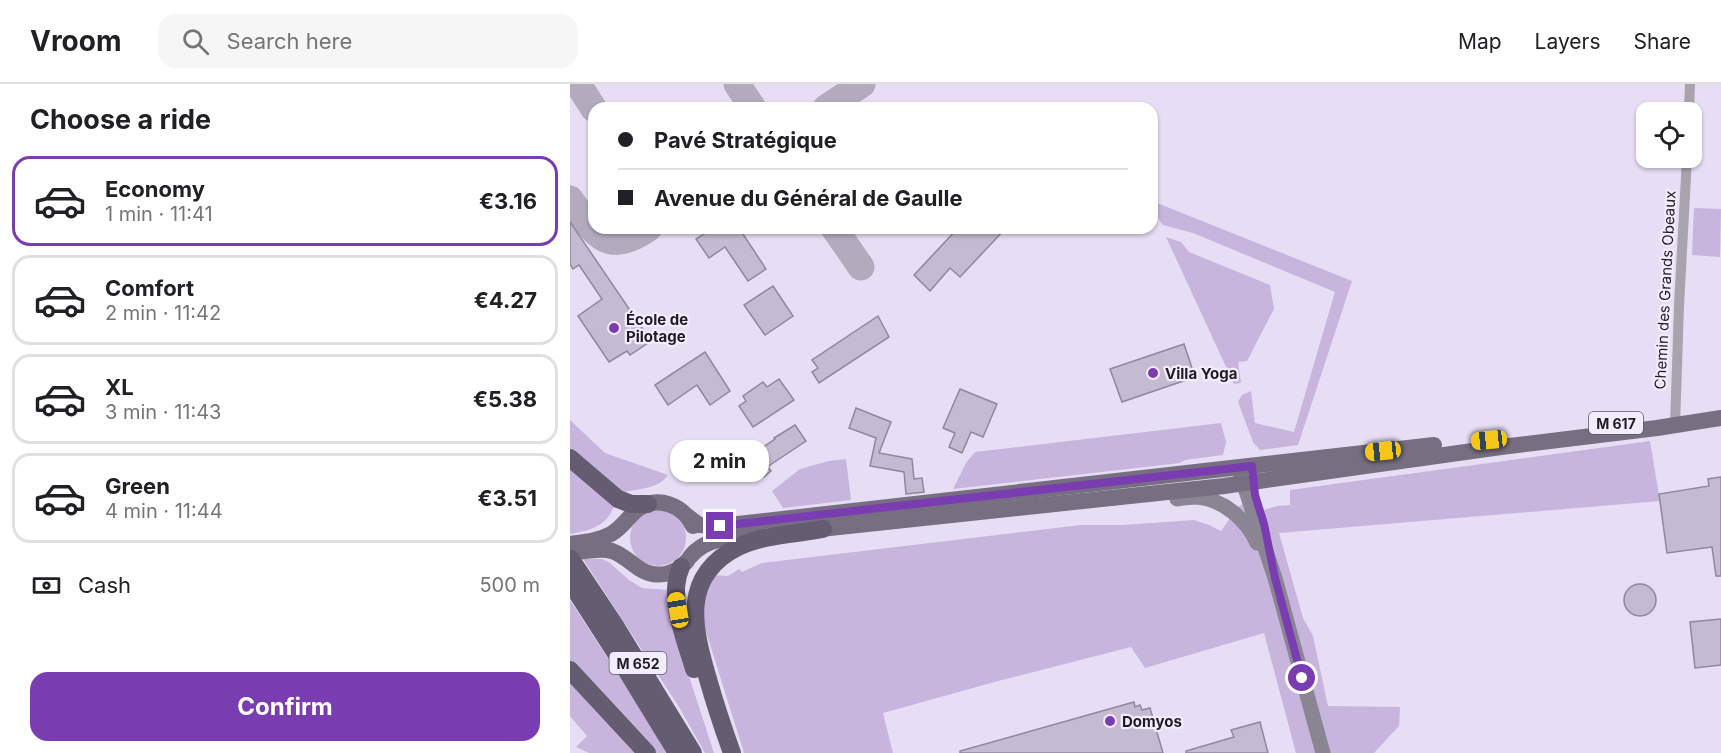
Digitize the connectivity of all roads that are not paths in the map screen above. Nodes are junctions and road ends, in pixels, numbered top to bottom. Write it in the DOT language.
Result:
graph roads {
  1 [pos="1690,84"];
  2 [pos="1689,102"];
  3 [pos="1687,168"];
  4 [pos="1721,410"];
  5 [pos="1721,418"];
  6 [pos="1675,420"];
  7 [pos="570,458"];
  8 [pos="1247,475"];
  9 [pos="1093,500"];
  10 [pos="648,504"];
  11 [pos="687,516"];
  12 [pos="628,520"];
  13 [pos="823,529"];
  14 [pos="570,544"];
  15 [pos="570,553"];
  16 [pos="570,558"];
  17 [pos="686,562"];
  18 [pos="633,564"];
  19 [pos="576,578"];
  20 [pos="1284,609"];
  21 [pos="570,670"];
  22 [pos="647,753"];
  23 [pos="677,753"];
  24 [pos="693,753"];
  25 [pos="722,753"];
  26 [pos="732,753"];
  27 [pos="1323,753"];
  1 -- 2 [label="street"];
  3 -- 6 [label="street, Chemin des Grands Obeaux"];
  4 -- 6 [label="main road, M 617"];
  5 -- 6 [label="main road, M 617"];
  6 -- 8 [label="main road, M 617"];
  7 -- 10 [label="highway"];
  8 -- 9 [label="main road, M 617"];
  8 -- 11 [label="main road, M 617"];
  8 -- 20 [label="main road"];
  9 -- 13 [label="main road, M 617"];
  9 -- 20 [label="main road"];
  10 -- 11 [label="main road"];
  10 -- 12 [label="main road"];
  11 -- 17 [label="main road"];
  12 -- 14 [label="main road"];
  12 -- 18 [label="main road"];
  13 -- 17 [label="main road, M 617"];
  13 -- 26 [label="highway"];
  15 -- 18 [label="main road"];
  16 -- 19 [label="highway, M 652"];
  17 -- 18 [label="main road"];
  17 -- 25 [label="highway"];
  19 -- 23 [label="highway, M 652"];
  19 -- 24 [label="highway, M 652"];
  20 -- 27 [label="main road"];
  21 -- 22 [label="highway"];
}
